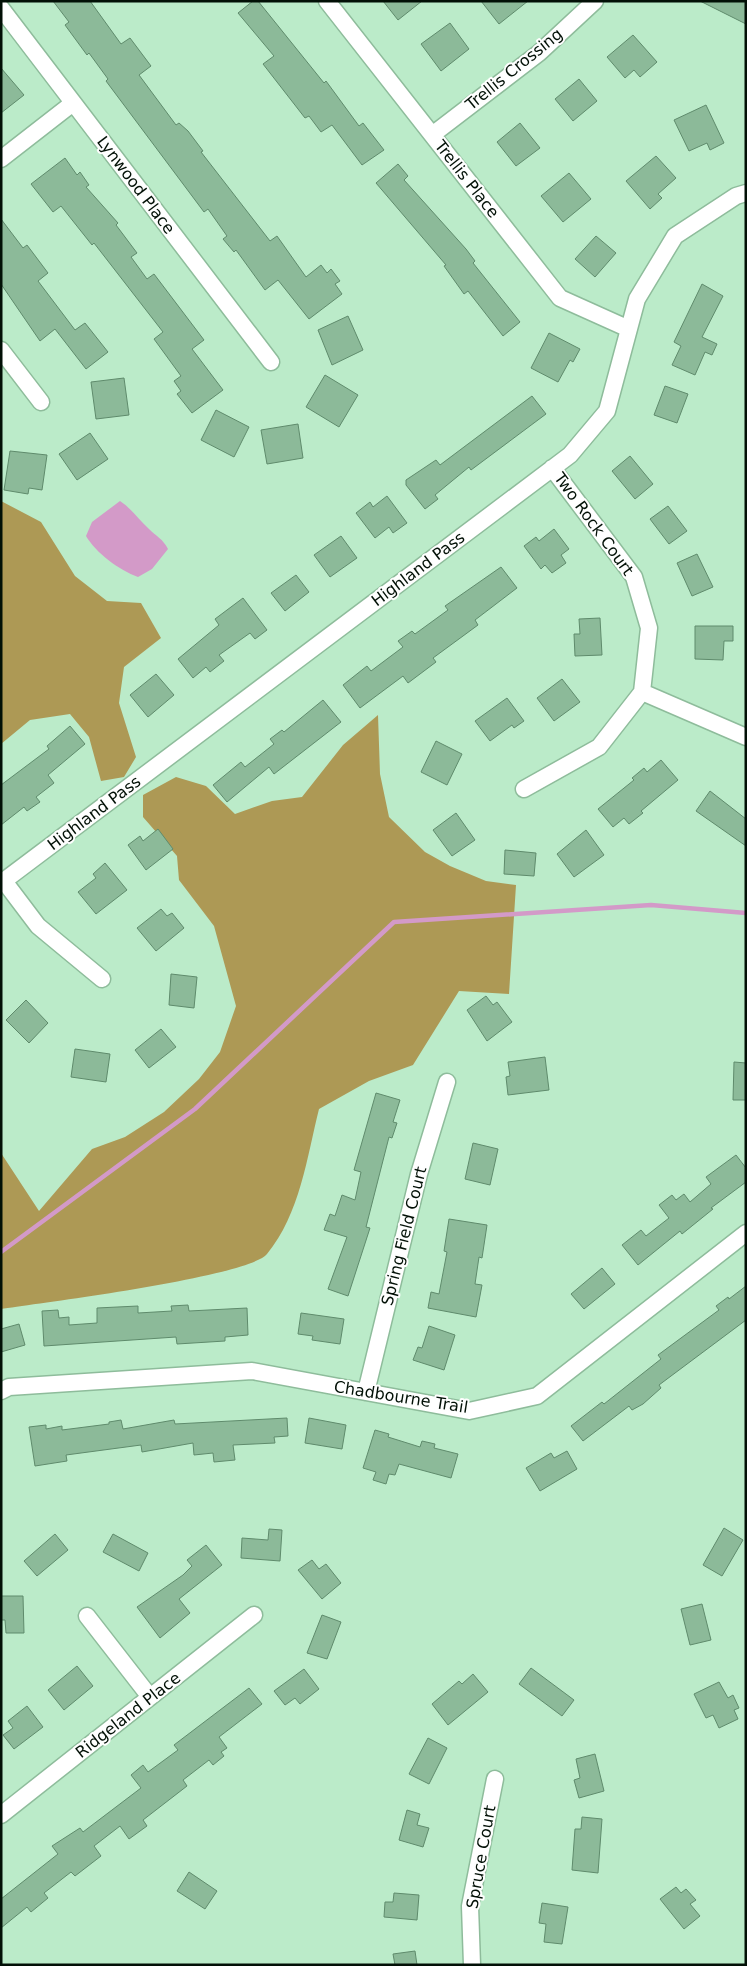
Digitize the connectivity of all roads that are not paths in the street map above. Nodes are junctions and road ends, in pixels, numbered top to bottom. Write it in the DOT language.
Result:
graph roads {
  1 [pos="326,1"];
  2 [pos="595,1"];
  3 [pos="1,8"];
  4 [pos="74,102"];
  5 [pos="432,135"];
  6 [pos="1,159"];
  7 [pos="746,193"];
  8 [pos="629,329"];
  9 [pos="1,350"];
  10 [pos="270,362"];
  11 [pos="41,402"];
  12 [pos="552,468"];
  13 [pos="642,692"];
  14 [pos="746,737"];
  15 [pos="524,789"];
  16 [pos="3,882"];
  17 [pos="102,979"];
  18 [pos="447,1082"];
  19 [pos="746,1232"];
  20 [pos="1,1391"];
  21 [pos="366,1392"];
  22 [pos="254,1615"];
  23 [pos="87,1616"];
  24 [pos="150,1697"];
  25 [pos="496,1779"];
  26 [pos="1,1816"];
  27 [pos="472,1965"];
  1 -- 5 [label="street, Trellis Place"];
  2 -- 5 [label="street, Trellis Crossing"];
  3 -- 4 [label="street, Lynwood Place"];
  4 -- 6 [label="street"];
  4 -- 10 [label="street, Lynwood Place"];
  5 -- 8 [label="street, Trellis Place"];
  7 -- 8 [label="street, Highland Pass"];
  8 -- 12 [label="street, Highland Pass"];
  9 -- 11 [label="street"];
  12 -- 13 [label="street, Two Rock Court"];
  12 -- 16 [label="street, Highland Pass"];
  13 -- 14 [label="street"];
  13 -- 15 [label="street"];
  16 -- 17 [label="street"];
  18 -- 21 [label="street, Spring Field Court"];
  19 -- 21 [label="street, Chadbourne Trail"];
  20 -- 21 [label="street, Chadbourne Trail"];
  22 -- 24 [label="street, Ridgeland Place"];
  23 -- 24 [label="street"];
  24 -- 26 [label="street, Ridgeland Place"];
  25 -- 27 [label="street, Spruce Court"];
}
